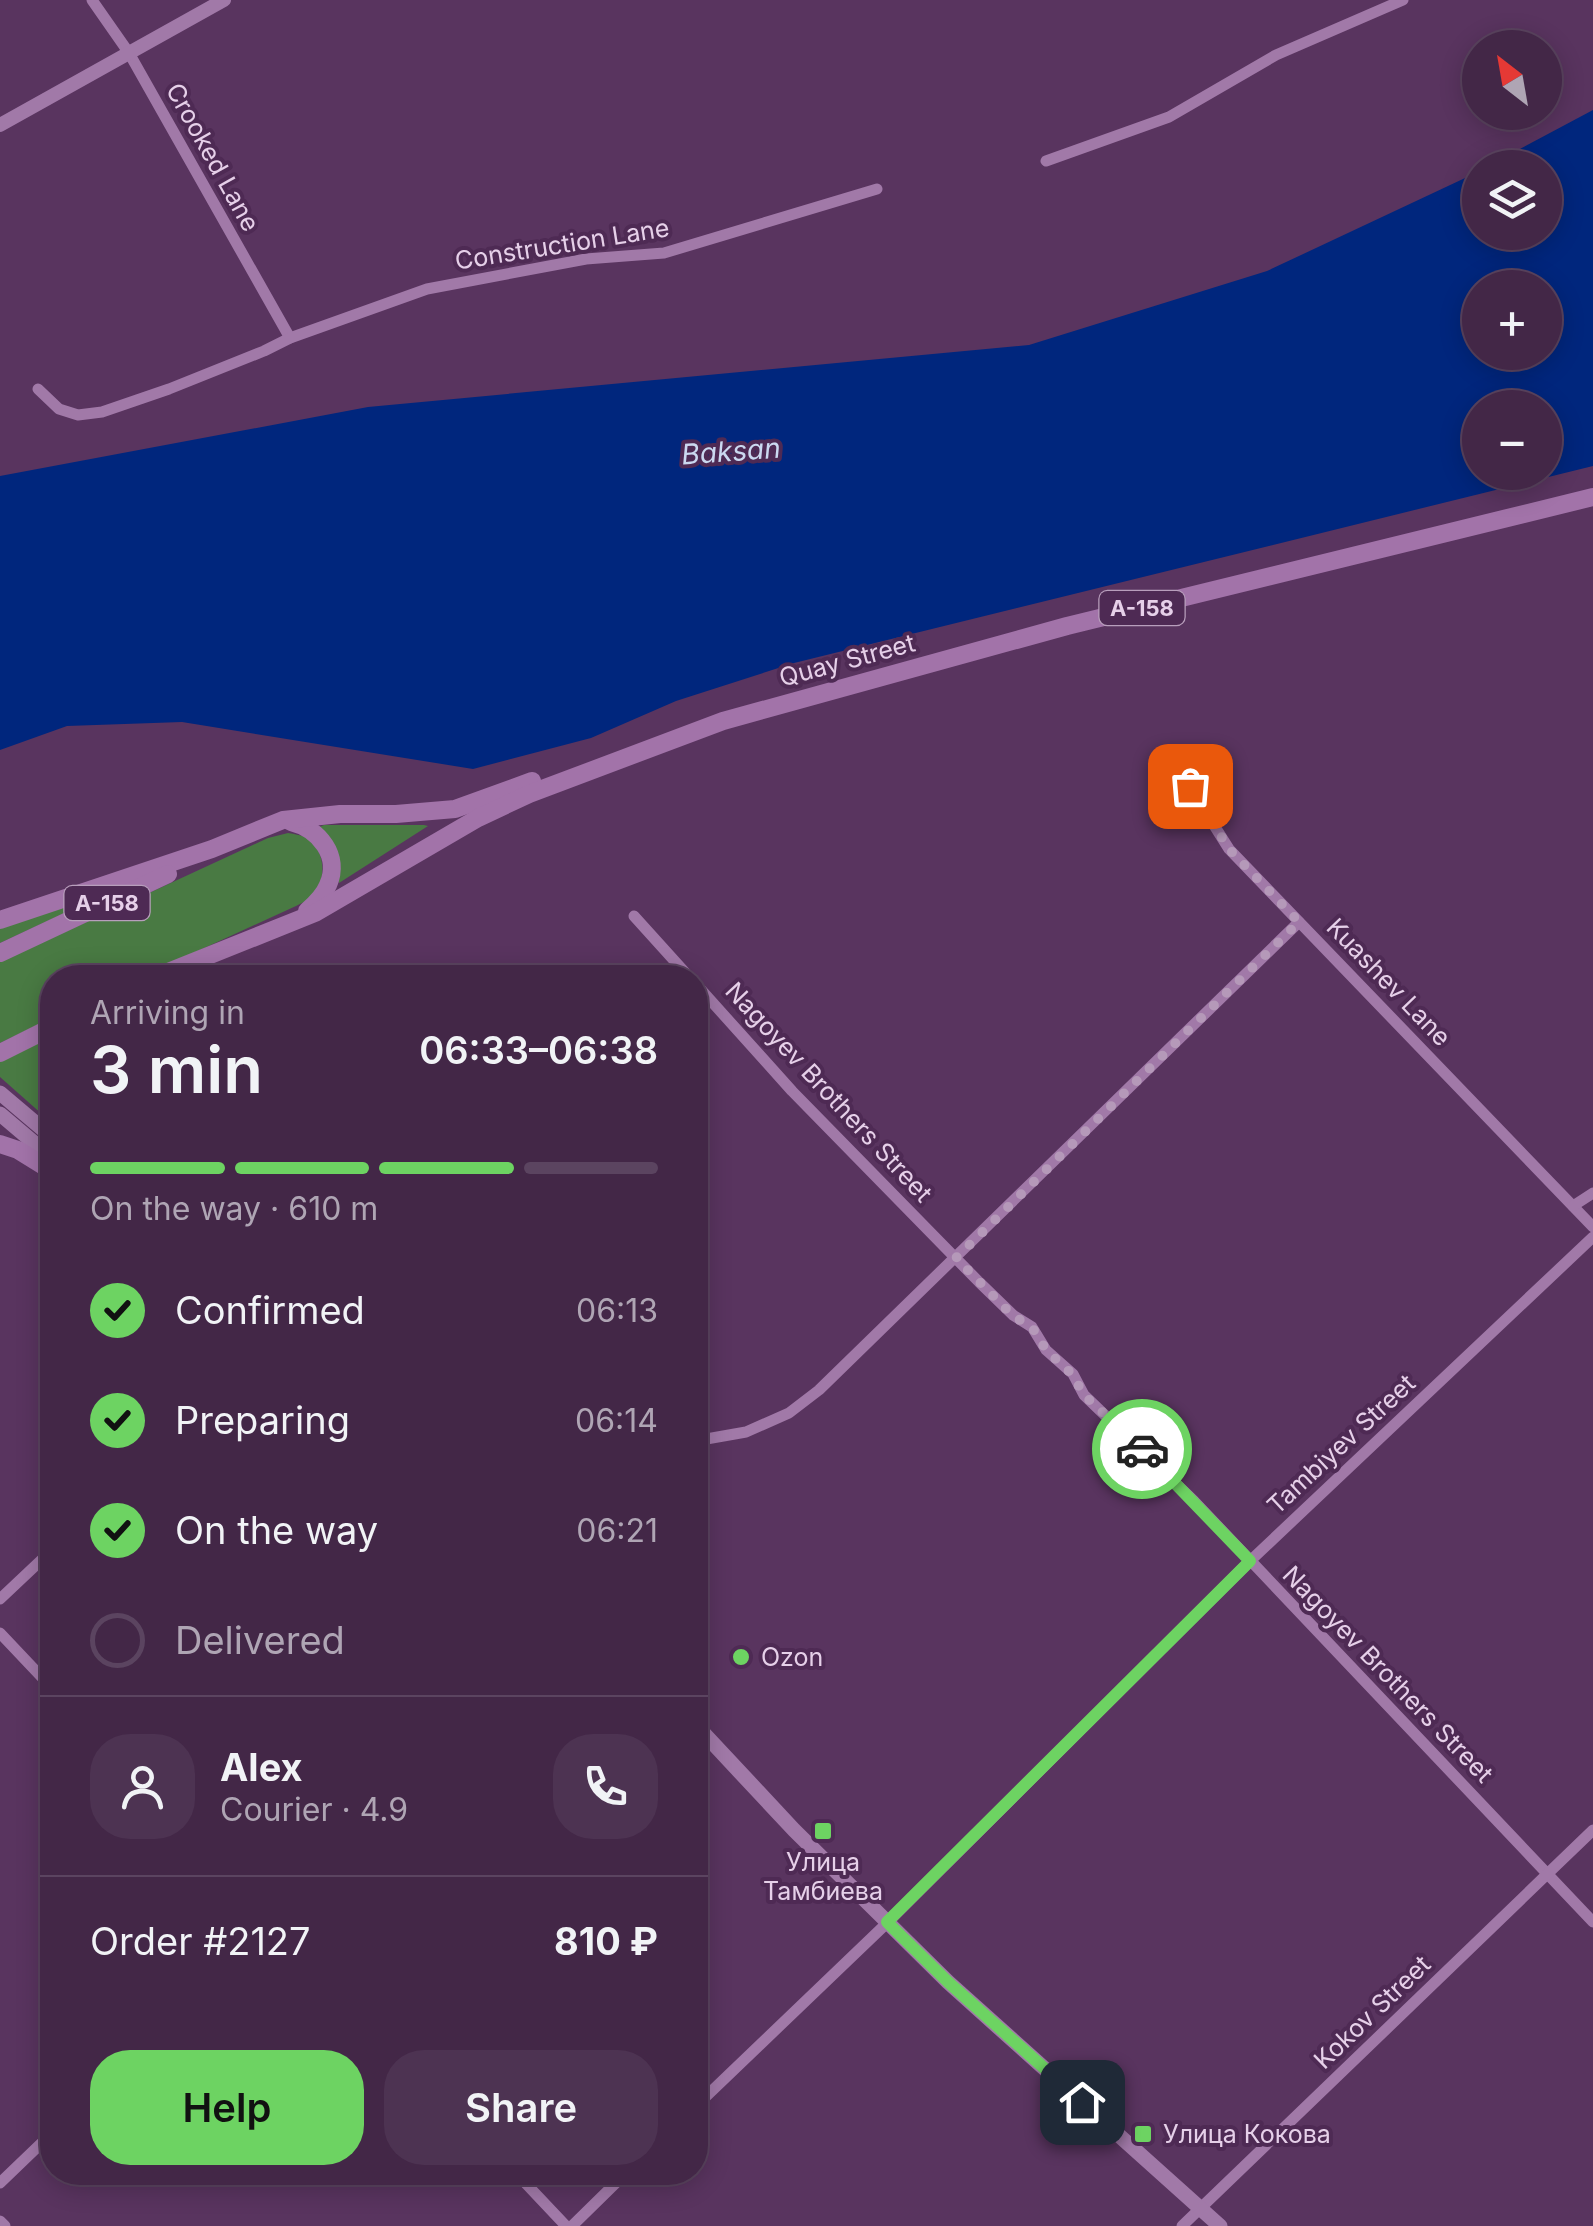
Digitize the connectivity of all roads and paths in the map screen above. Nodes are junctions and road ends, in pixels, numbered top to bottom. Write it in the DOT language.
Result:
graph roads {
  1 [pos="92,0"];
  2 [pos="224,0"];
  3 [pos="1403,0"];
  4 [pos="129,53"];
  5 [pos="0,124"];
  6 [pos="1046,161"];
  7 [pos="877,189"];
  8 [pos="290,338"];
  9 [pos="38,389"];
  10 [pos="1593,497"];
  11 [pos="693,731"];
  12 [pos="1170,754"];
  13 [pos="283,820"];
  14 [pos="212,849"];
  15 [pos="634,916"];
  16 [pos="0,920"];
  17 [pos="295,921"];
  18 [pos="1299,922"];
  19 [pos="238,944"];
  20 [pos="0,953"];
  21 [pos="186,965"];
  22 [pos="202,965"];
  23 [pos="678,965"];
  24 [pos="708,998"];
  25 [pos="40,1033"];
  26 [pos="0,1052"];
  27 [pos="0,1093"];
  28 [pos="0,1114"];
  29 [pos="40,1127"];
  30 [pos="0,1144"];
  31 [pos="40,1148"];
  32 [pos="40,1164"];
  33 [pos="1593,1193"];
  34 [pos="1573,1206"];
  35 [pos="1593,1228"];
  36 [pos="1593,1236"];
  37 [pos="956,1258"];
  38 [pos="708,1439"];
  39 [pos="40,1561"];
  40 [pos="1250,1561"];
  41 [pos="0,1599"];
  42 [pos="0,1633"];
  43 [pos="40,1675"];
  44 [pos="708,1738"];
  45 [pos="1593,1830"];
  46 [pos="1548,1875"];
  47 [pos="887,1922"];
  48 [pos="1593,1922"];
  49 [pos="708,2094"];
  50 [pos="40,2145"];
  51 [pos="0,2183"];
  52 [pos="528,2185"];
  53 [pos="613,2185"];
  54 [pos="1200,2209"];
  55 [pos="569,2226"];
  56 [pos="1182,2226"];
  57 [pos="1220,2226"];
  1 -- 4 [label="street, Crooked Lane"];
  2 -- 4 [label="street"];
  3 -- 6 [label="street"];
  4 -- 5 [label="street"];
  4 -- 8 [label="street, Crooked Lane"];
  7 -- 8 [label="street, Construction Lane"];
  8 -- 9 [label="street, Construction Lane"];
  10 -- 11 [label="main road, Quay Street / А-158"];
  11 -- 13 [label="main road, А-158"];
  11 -- 17 [label="main road, Quay Street / А-158"];
  12 -- 18 [label="street, Kuashev Lane"];
  13 -- 14 [label="main road, А-158"];
  13 -- 17 [label="main road"];
  14 -- 16 [label="main road"];
  14 -- 20 [label="main road, А-158"];
  15 -- 23 [label="street, Nagoyev Brothers Street"];
  17 -- 19 [label="main road, Quay Street / А-158"];
  18 -- 34 [label="street, Kuashev Lane"];
  18 -- 37 [label="street"];
  19 -- 21 [label="main road, Quay Street / А-158"];
  19 -- 22 [label="main road"];
  24 -- 37 [label="street, Nagoyev Brothers Street"];
  25 -- 26 [label="main road"];
  27 -- 29 [label="main road"];
  28 -- 31 [label="main road"];
  30 -- 32 [label="main road"];
  33 -- 34 [label="street"];
  34 -- 35 [label="street, Kuashev Lane"];
  36 -- 40 [label="street, Tambiyev Street"];
  37 -- 38 [label="street"];
  37 -- 40 [label="street, Nagoyev Brothers Street"];
  39 -- 41 [label="street"];
  40 -- 46 [label="street, Nagoyev Brothers Street"];
  40 -- 47 [label="street, Tambiyev Street"];
  42 -- 43 [label="street"];
  44 -- 47 [label="main road"];
  45 -- 46 [label="street, Kokov Street"];
  46 -- 48 [label="street, Nagoyev Brothers Street"];
  46 -- 54 [label="street, Kokov Street"];
  47 -- 49 [label="street, Tambiyev Street"];
  47 -- 54 [label="main road"];
  50 -- 51 [label="street"];
  52 -- 55 [label="street"];
  53 -- 55 [label="street"];
  54 -- 56 [label="street, Kokov Street"];
  54 -- 57 [label="main road"];
}
